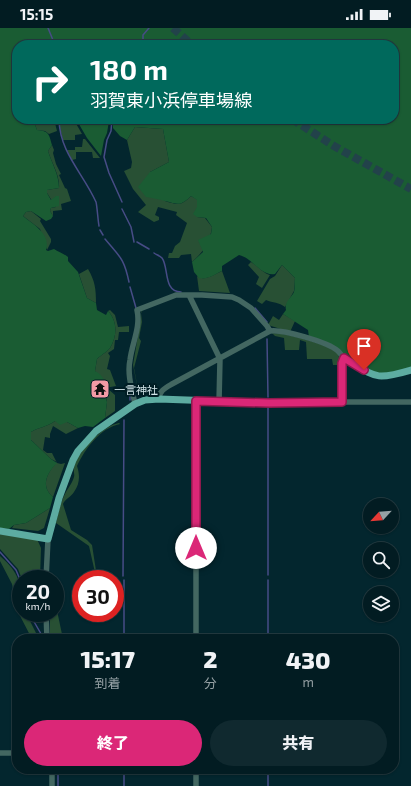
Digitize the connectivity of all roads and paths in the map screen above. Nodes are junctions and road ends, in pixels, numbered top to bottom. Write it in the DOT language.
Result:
graph roads {
  1 [pos="189,295"];
  2 [pos="270,331"];
  3 [pos="220,358"];
  4 [pos="344,358"];
  5 [pos="411,370"];
  6 [pos="159,399"];
  7 [pos="196,401"];
  8 [pos="219,402"];
  9 [pos="342,402"];
  10 [pos="411,402"];
  11 [pos="135,404"];
  12 [pos="0,531"];
  13 [pos="48,539"];
  14 [pos="46,570"];
  15 [pos="46,622"];
  16 [pos="47,634"];
  17 [pos="196,634"];
  18 [pos="0,753"];
  19 [pos="12,753"];
  20 [pos="52,774"];
  21 [pos="196,774"];
  22 [pos="52,786"];
  23 [pos="196,786"];
  1 -- 2 [label="street"];
  1 -- 3 [label="street"];
  1 -- 11 [label="street"];
  2 -- 3 [label="street"];
  2 -- 4 [label="street"];
  3 -- 6 [label="street"];
  3 -- 8 [label="street"];
  4 -- 5 [label="main road"];
  4 -- 9 [label="main road"];
  6 -- 7 [label="main road"];
  6 -- 11 [label="main road"];
  7 -- 8 [label="main road"];
  7 -- 17 [label="street"];
  8 -- 9 [label="main road"];
  9 -- 10 [label="street"];
  11 -- 13 [label="main road"];
  12 -- 13 [label="main road"];
  13 -- 14 [label="street"];
  15 -- 16 [label="street"];
  18 -- 19 [label="street"];
  20 -- 22 [label="street"];
  21 -- 23 [label="street"];
}
